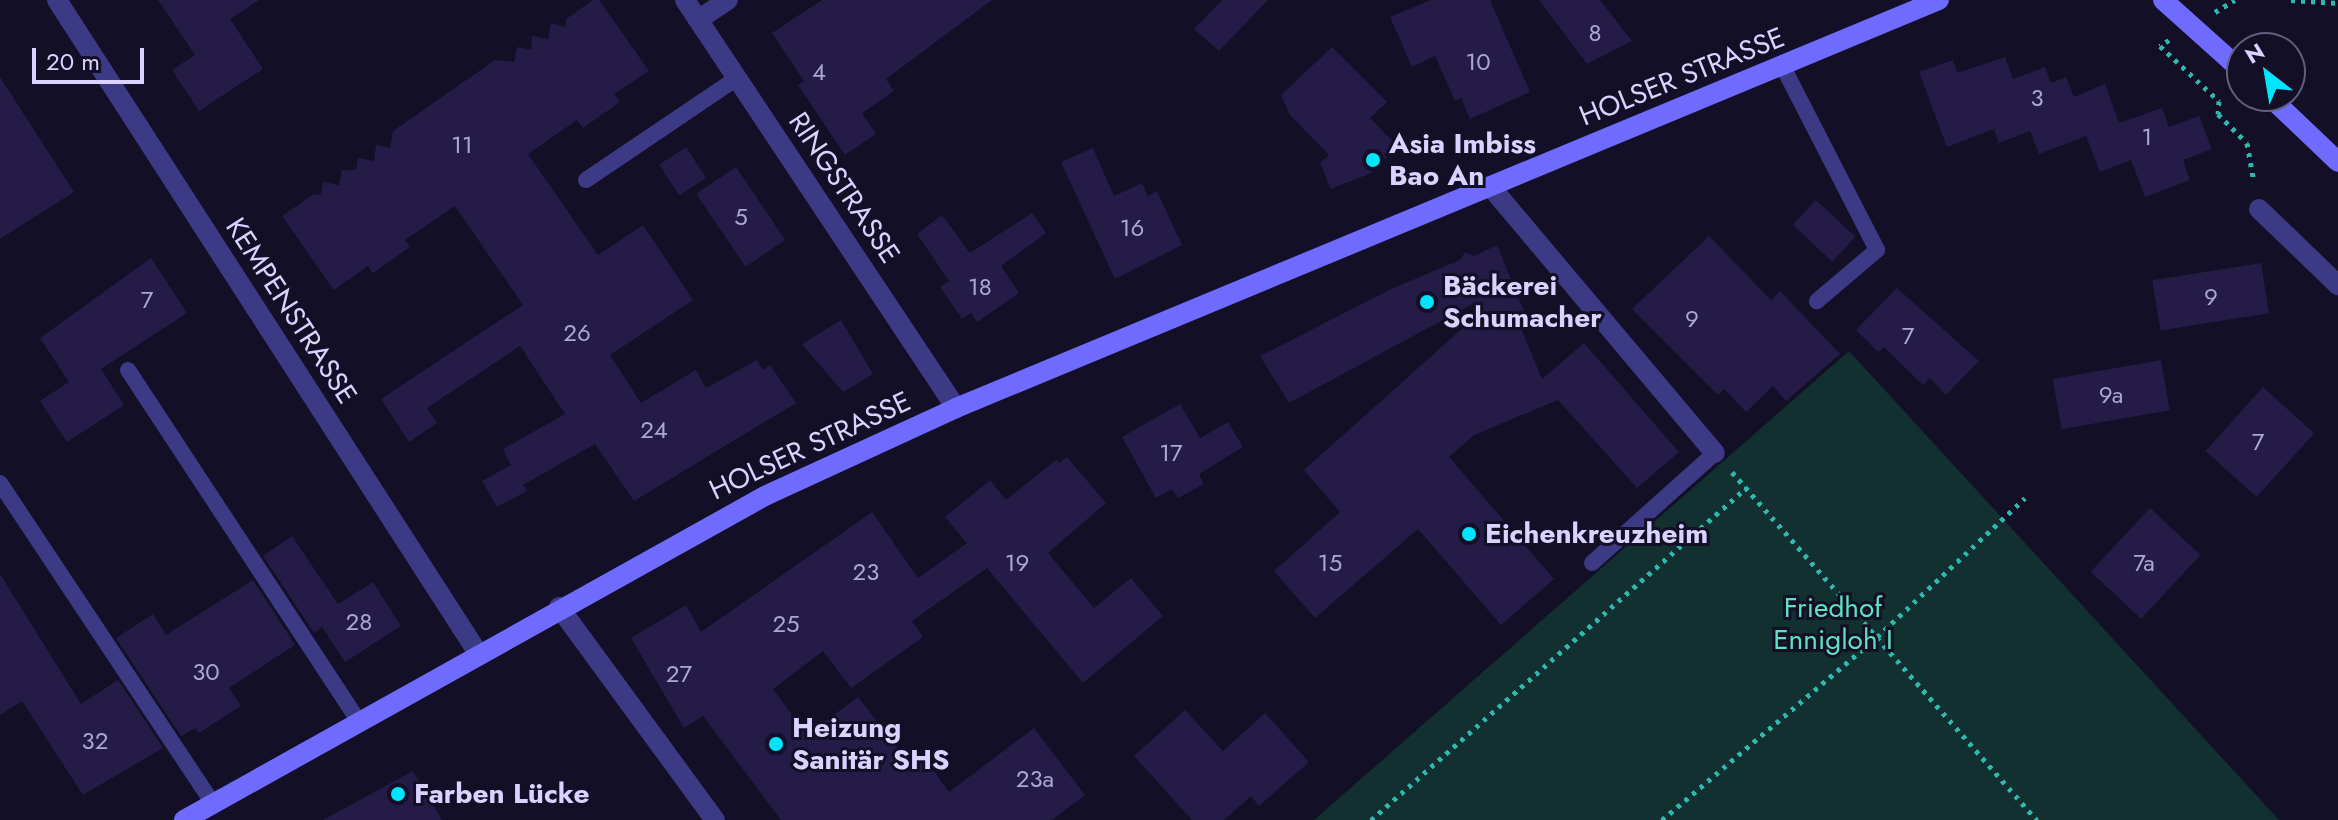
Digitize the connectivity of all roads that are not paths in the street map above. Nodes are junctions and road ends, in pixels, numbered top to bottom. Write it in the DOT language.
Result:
graph roads {
  1 [pos="57,0"];
  2 [pos="685,0"];
  3 [pos="728,0"];
  4 [pos="1939,0"];
  5 [pos="2163,0"];
  6 [pos="698,20"];
  7 [pos="2226,56"];
  8 [pos="1782,65"];
  9 [pos="737,78"];
  10 [pos="2286,112"];
  11 [pos="2338,162"];
  12 [pos="586,180"];
  13 [pos="1490,186"];
  14 [pos="2259,209"];
  15 [pos="2338,285"];
  16 [pos="1817,301"];
  17 [pos="128,370"];
  18 [pos="956,408"];
  19 [pos="1715,453"];
  20 [pos="0,483"];
  21 [pos="1592,563"];
  22 [pos="559,607"];
  23 [pos="478,653"];
  24 [pos="359,722"];
  25 [pos="213,804"];
  26 [pos="184,820"];
  27 [pos="715,820"];
  1 -- 23 [label="street, KEMPENSTRASSE"];
  2 -- 6 [label="street, RINGSTRASSE"];
  3 -- 6 [label="street"];
  4 -- 8 [label="main road, HOLSER STRASSE"];
  5 -- 7 [label="main road"];
  6 -- 9 [label="street, RINGSTRASSE"];
  8 -- 13 [label="main road, HOLSER STRASSE"];
  8 -- 16 [label="lane"];
  9 -- 12 [label="lane"];
  9 -- 18 [label="street, RINGSTRASSE"];
  10 -- 11 [label="main road"];
  13 -- 18 [label="main road, HOLSER STRASSE"];
  13 -- 19 [label="street"];
  14 -- 15 [label="street"];
  17 -- 24 [label="lane"];
  18 -- 22 [label="main road, HOLSER STRASSE"];
  19 -- 21 [label="lane"];
  20 -- 25 [label="lane"];
  22 -- 23 [label="main road, HOLSER STRASSE"];
  22 -- 27 [label="street"];
  23 -- 24 [label="main road, HOLSER STRASSE"];
  24 -- 25 [label="main road, HOLSER STRASSE"];
  25 -- 26 [label="main road, HOLSER STRASSE"];
}
